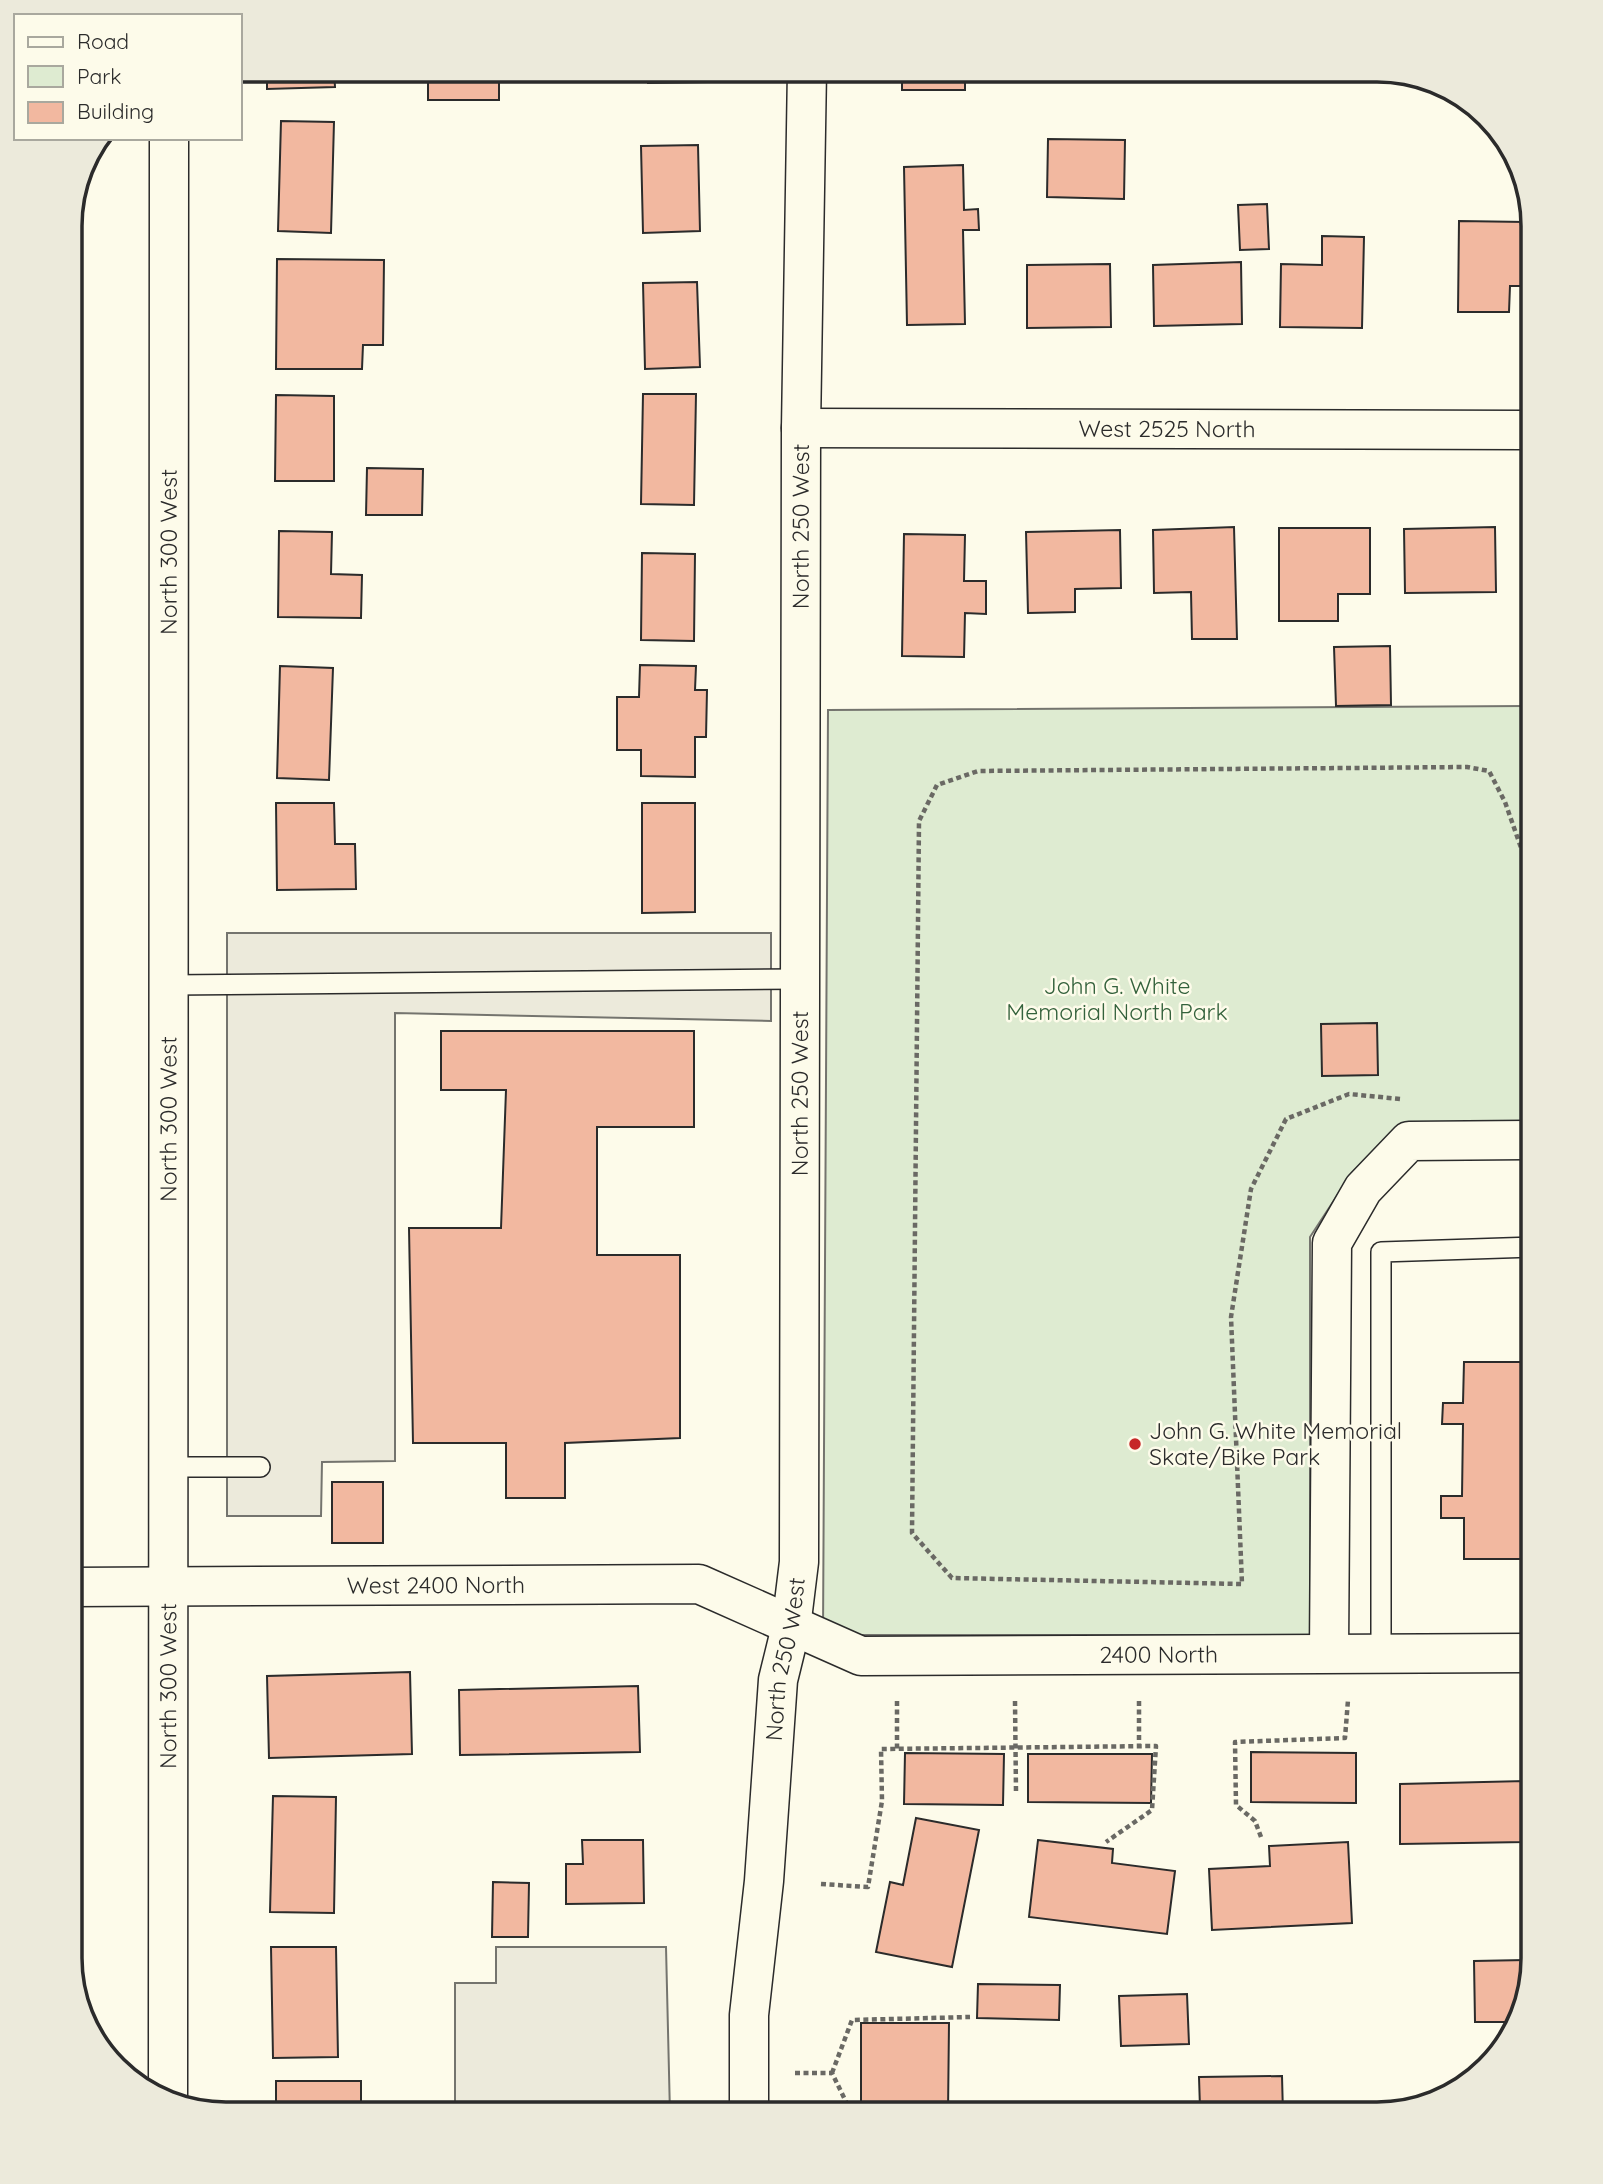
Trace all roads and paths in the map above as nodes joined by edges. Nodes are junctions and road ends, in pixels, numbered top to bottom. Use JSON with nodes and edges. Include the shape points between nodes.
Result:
{"nodes":[{"id":1,"x":807,"y":83,"type":"edge"},
{"id":2,"x":170,"y":140,"type":"edge"},
{"id":3,"x":801,"y":428,"type":"junction"},
{"id":4,"x":1521,"y":430,"type":"edge"},
{"id":5,"x":1521,"y":848,"type":"edge"},
{"id":6,"x":801,"y":979,"type":"junction"},
{"id":7,"x":171,"y":985,"type":"junction"},
{"id":8,"x":1402,"y":1100,"type":"dead end"},
{"id":9,"x":1521,"y":1140,"type":"edge"},
{"id":10,"x":1521,"y":1247,"type":"edge"},
{"id":11,"x":171,"y":1467,"type":"junction"},
{"id":12,"x":260,"y":1467,"type":"dead end"},
{"id":13,"x":82,"y":1587,"type":"edge"},
{"id":14,"x":171,"y":1587,"type":"junction"},
{"id":15,"x":791,"y":1627,"type":"junction"},
{"id":16,"x":1329,"y":1652,"type":"junction"},
{"id":17,"x":1381,"y":1652,"type":"junction"},
{"id":18,"x":1521,"y":1653,"type":"edge"},
{"id":19,"x":1348,"y":1700,"type":"dead end"},
{"id":20,"x":897,"y":1701,"type":"dead end"},
{"id":21,"x":1015,"y":1701,"type":"dead end"},
{"id":22,"x":1139,"y":1701,"type":"dead end"},
{"id":23,"x":1139,"y":1746,"type":"junction"},
{"id":24,"x":897,"y":1749,"type":"junction"},
{"id":25,"x":1015,"y":1749,"type":"junction"},
{"id":26,"x":1016,"y":1792,"type":"dead end"},
{"id":27,"x":1261,"y":1837,"type":"dead end"},
{"id":28,"x":1106,"y":1842,"type":"dead end"},
{"id":29,"x":821,"y":1884,"type":"dead end"},
{"id":30,"x":970,"y":2017,"type":"dead end"},
{"id":31,"x":795,"y":2073,"type":"dead end"},
{"id":32,"x":832,"y":2073,"type":"junction"},
{"id":33,"x":168,"y":2089,"type":"edge"},
{"id":34,"x":749,"y":2101,"type":"edge"},
{"id":35,"x":846,"y":2102,"type":"edge"}],
"edges":[{"from":1,"to":3,"type":"street","name":"North 250 West"},
{"from":2,"to":7,"type":"street","name":"North 300 West"},
{"from":3,"to":4,"type":"street","name":"West 2525 North"},
{"from":3,"to":6,"type":"street","name":"North 250 West"},
{"from":5,"to":8,"type":"path","via":[[1489,771],[1467,767],[978,771],[937,785],[919,821],[912,1533],[953,1578],[1242,1584],[1231,1317],[1251,1189],[1286,1119],[1349,1094]]},
{"from":6,"to":7,"type":"lane"},
{"from":6,"to":15,"type":"street","name":"North 250 West","via":[[800,1538]]},
{"from":7,"to":11,"type":"street","name":"North 300 West"},
{"from":9,"to":16,"type":"street","via":[[1409,1141],[1363,1189],[1332,1243]]},
{"from":10,"to":17,"type":"lane","via":[[1381,1252]]},
{"from":11,"to":12,"type":"lane"},
{"from":11,"to":14,"type":"street","name":"North 300 West"},
{"from":13,"to":14,"type":"street","name":"West 2400 North"},
{"from":14,"to":15,"type":"street","name":"West 2400 North","via":[[699,1584]]},
{"from":14,"to":33,"type":"street","name":"North 300 West"},
{"from":15,"to":16,"type":"street","name":"2400 North","via":[[861,1656]]},
{"from":15,"to":34,"type":"street","name":"North 250 West","via":[[778,1680],[749,2015]]},
{"from":16,"to":17,"type":"street","name":"2400 North"},
{"from":17,"to":18,"type":"street","name":"2400 North"},
{"from":19,"to":27,"type":"path","via":[[1345,1738],[1235,1742],[1236,1805],[1255,1821]]},
{"from":20,"to":24,"type":"path"},
{"from":21,"to":25,"type":"path"},
{"from":22,"to":23,"type":"path"},
{"from":23,"to":25,"type":"path"},
{"from":23,"to":28,"type":"path","via":[[1156,1746],[1152,1810]]},
{"from":24,"to":25,"type":"path"},
{"from":24,"to":29,"type":"path","via":[[881,1749],[882,1801],[868,1887]]},
{"from":25,"to":26,"type":"path"},
{"from":30,"to":32,"type":"path","via":[[852,2020]]},
{"from":31,"to":32,"type":"path"},
{"from":32,"to":35,"type":"path"}]}
